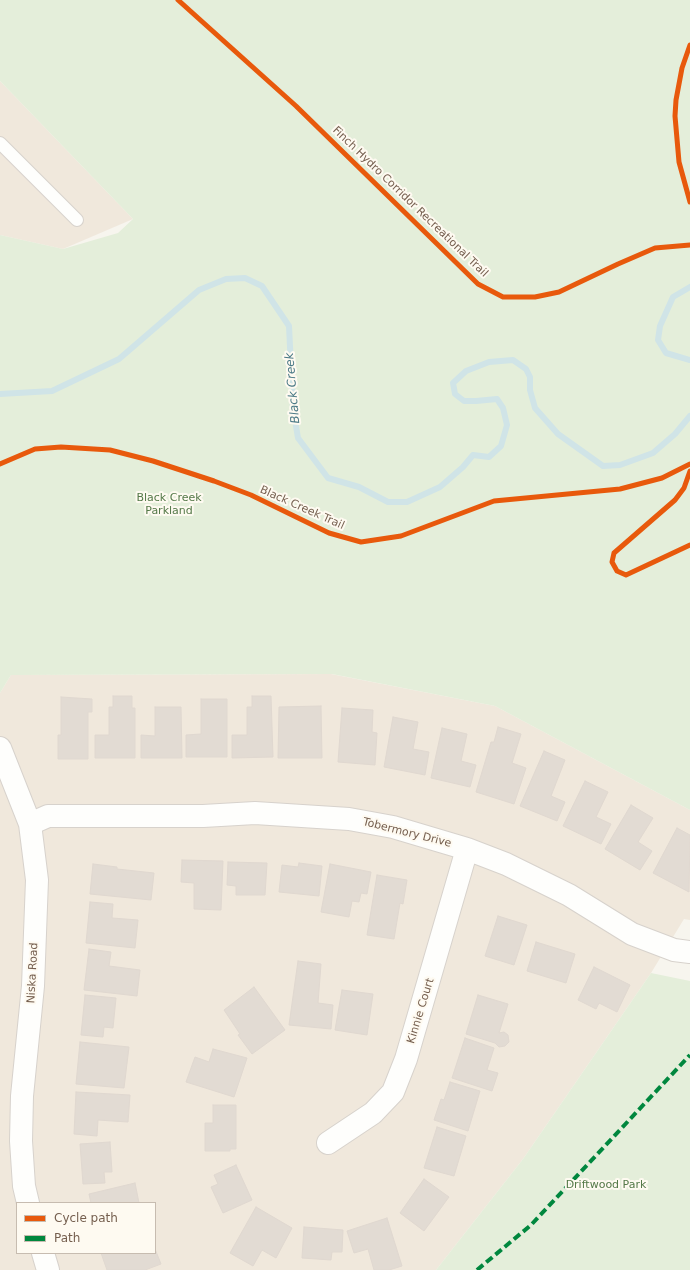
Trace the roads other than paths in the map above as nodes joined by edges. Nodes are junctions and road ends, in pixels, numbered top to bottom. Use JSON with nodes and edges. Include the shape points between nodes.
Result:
{"nodes":[{"id":1,"x":0,"y":143,"type":"edge"},
{"id":2,"x":77,"y":220,"type":"dead end"},
{"id":3,"x":0,"y":748,"type":"edge"},
{"id":4,"x":30,"y":824,"type":"junction"},
{"id":5,"x":468,"y":849,"type":"junction"},
{"id":6,"x":690,"y":952,"type":"edge"},
{"id":7,"x":328,"y":1142,"type":"dead end"},
{"id":8,"x":28,"y":1202,"type":"edge"},
{"id":9,"x":43,"y":1254,"type":"edge"},
{"id":10,"x":48,"y":1270,"type":"edge"}],
"edges":[{"from":1,"to":2,"type":"lane"},
{"from":3,"to":4,"type":"street","name":"Niska Road"},
{"from":4,"to":5,"type":"street","name":"Tobermory Drive","via":[[48,816],[202,816],[255,813],[348,819],[407,830]]},
{"from":4,"to":8,"type":"street","name":"Niska Road","via":[[36,888],[33,986],[22,1096],[21,1141]]},
{"from":5,"to":6,"type":"street","name":"Tobermory Drive","via":[[563,891],[632,934],[674,950]]},
{"from":5,"to":7,"type":"street","name":"Kinnie Court","via":[[416,1028],[394,1092],[373,1113]]},
{"from":9,"to":10,"type":"street"}]}
